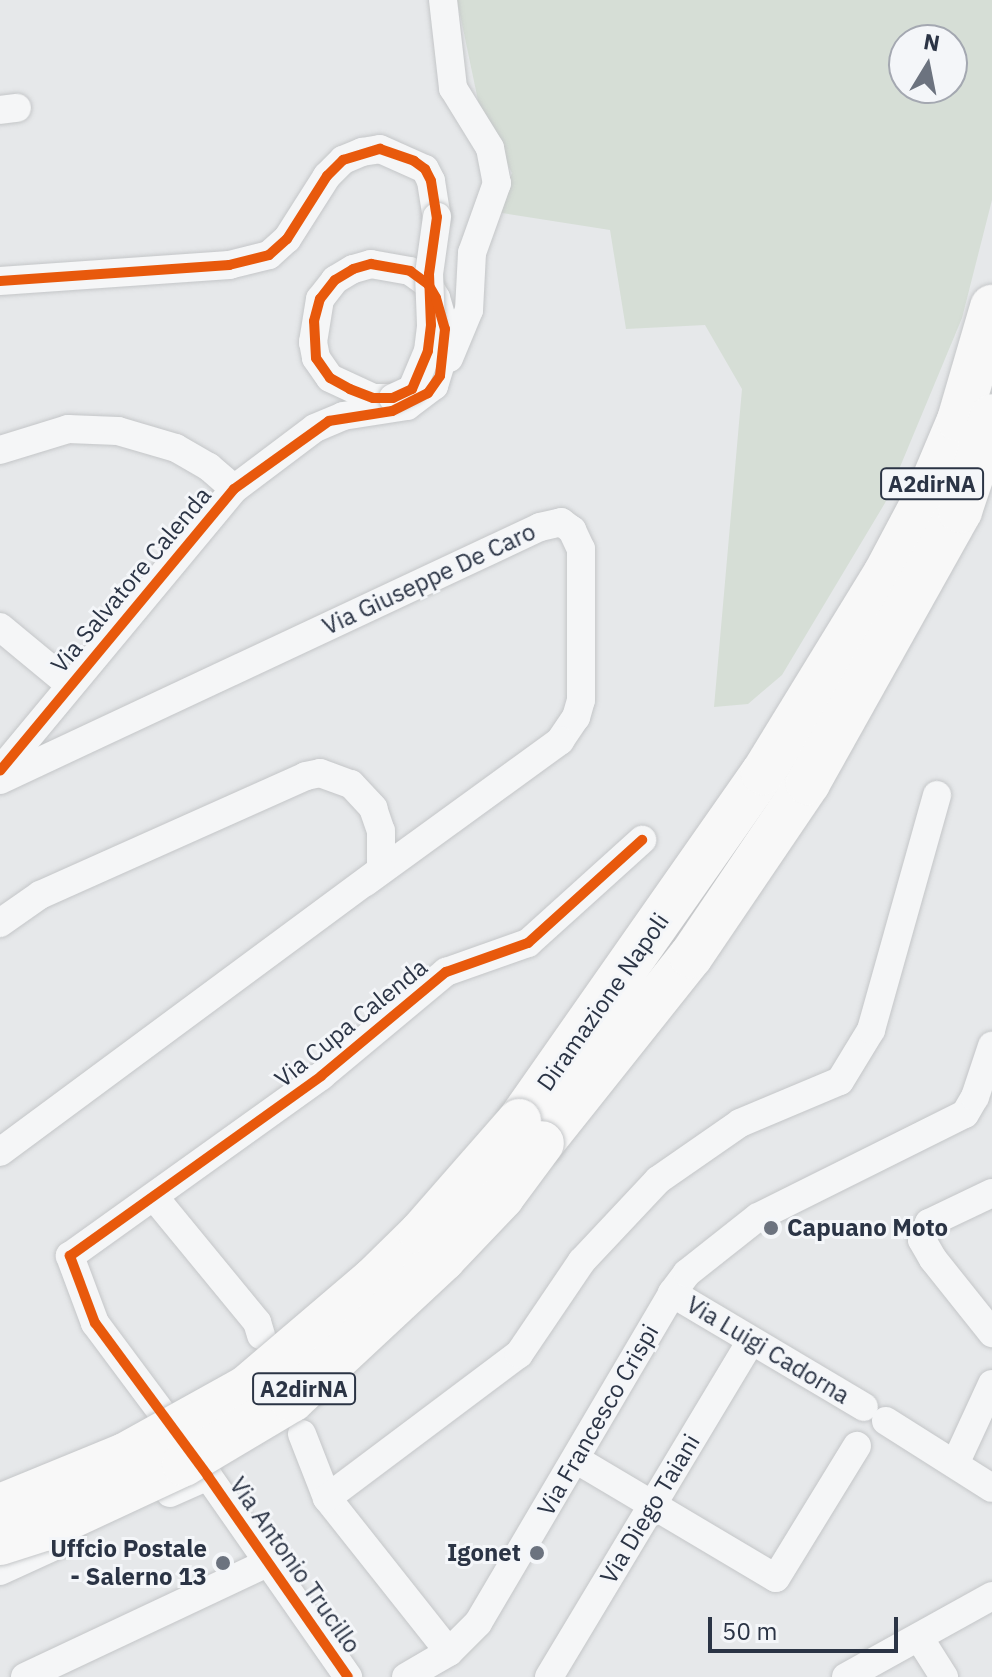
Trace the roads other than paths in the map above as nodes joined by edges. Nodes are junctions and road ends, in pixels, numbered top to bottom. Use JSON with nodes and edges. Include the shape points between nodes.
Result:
{"nodes":[{"id":1,"x":443,"y":0,"type":"edge"},
{"id":2,"x":0,"y":281,"type":"edge"},
{"id":3,"x":992,"y":307,"type":"edge"},
{"id":4,"x":440,"y":376,"type":"junction"},
{"id":5,"x":992,"y":416,"type":"edge"},
{"id":6,"x":0,"y":450,"type":"edge"},
{"id":7,"x":234,"y":489,"type":"junction"},
{"id":8,"x":0,"y":627,"type":"edge"},
{"id":9,"x":857,"y":656,"type":"junction"},
{"id":10,"x":69,"y":684,"type":"junction"},
{"id":11,"x":0,"y":771,"type":"edge"},
{"id":12,"x":0,"y":780,"type":"edge"},
{"id":13,"x":937,"y":795,"type":"dead end"},
{"id":14,"x":642,"y":840,"type":"dead end"},
{"id":15,"x":366,"y":882,"type":"junction"},
{"id":16,"x":0,"y":923,"type":"edge"},
{"id":17,"x":992,"y":1046,"type":"edge"},
{"id":18,"x":530,"y":1132,"type":"junction"},
{"id":19,"x":0,"y":1152,"type":"edge"},
{"id":20,"x":992,"y":1193,"type":"edge"},
{"id":21,"x":155,"y":1198,"type":"junction"},
{"id":22,"x":672,"y":1293,"type":"junction"},
{"id":23,"x":992,"y":1333,"type":"edge"},
{"id":24,"x":261,"y":1335,"type":"dead end"},
{"id":25,"x":750,"y":1342,"type":"junction"},
{"id":26,"x":992,"y":1384,"type":"edge"},
{"id":27,"x":162,"y":1413,"type":"dead end"},
{"id":28,"x":302,"y":1434,"type":"dead end"},
{"id":29,"x":857,"y":1446,"type":"dead end"},
{"id":30,"x":577,"y":1460,"type":"junction"},
{"id":31,"x":956,"y":1462,"type":"junction"},
{"id":32,"x":992,"y":1488,"type":"edge"},
{"id":33,"x":327,"y":1498,"type":"junction"},
{"id":34,"x":652,"y":1505,"type":"junction"},
{"id":35,"x":0,"y":1506,"type":"edge"},
{"id":36,"x":0,"y":1543,"type":"edge"},
{"id":37,"x":267,"y":1563,"type":"junction"},
{"id":38,"x":0,"y":1571,"type":"edge"},
{"id":39,"x":992,"y":1596,"type":"edge"},
{"id":40,"x":920,"y":1639,"type":"junction"},
{"id":41,"x":449,"y":1652,"type":"junction"},
{"id":42,"x":25,"y":1677,"type":"edge"},
{"id":43,"x":348,"y":1677,"type":"edge"},
{"id":44,"x":406,"y":1677,"type":"edge"},
{"id":45,"x":549,"y":1677,"type":"edge"},
{"id":46,"x":846,"y":1677,"type":"edge"},
{"id":47,"x":944,"y":1677,"type":"edge"}],
"edges":[{"from":1,"to":4,"type":"street","name":"Via Salvatore Calenda","via":[[453,88],[490,148],[497,183],[472,253],[469,310]]},
{"from":2,"to":4,"type":"street","bridge":true,"via":[[229,265],[269,255],[287,239],[343,160],[380,149],[414,161],[431,181],[437,217],[429,274],[431,325],[428,351],[412,389],[393,398],[373,398],[330,378],[316,358],[313,342],[320,299],[335,280],[371,264],[410,271],[428,284],[442,314],[445,350]]},
{"from":3,"to":9,"type":"highway","name":"Diramazione Napoli","number":"A2dirNA","via":[[959,420],[885,574]]},
{"from":4,"to":7,"type":"street","name":"Via Salvatore Calenda","via":[[428,393],[407,406],[343,416],[315,428]]},
{"from":5,"to":9,"type":"highway","name":"Diramazione Napoli","number":"A2dirNA","via":[[960,511]]},
{"from":6,"to":7,"type":"street","via":[[68,429],[118,431],[176,448]]},
{"from":7,"to":10,"type":"street","name":"Via Salvatore Calenda"},
{"from":8,"to":10,"type":"street"},
{"from":9,"to":18,"type":"highway","name":"Diramazione Napoli","number":"A2dirNA","via":[[808,783],[691,956]]},
{"from":10,"to":11,"type":"street","name":"Via Salvatore Calenda"},
{"from":12,"to":15,"type":"street","name":"Via Giuseppe De Caro","via":[[540,527],[561,522],[572,530],[581,549],[581,700],[576,717],[560,741]]},
{"from":13,"to":33,"type":"street","via":[[871,1030],[840,1081],[740,1123],[658,1180],[582,1261],[519,1354]]},
{"from":14,"to":21,"type":"street","name":"Via Cupa Calenda","via":[[528,943],[446,972],[321,1076]]},
{"from":15,"to":16,"type":"street","via":[[381,870],[383,856],[373,808],[351,784],[320,773],[40,895]]},
{"from":15,"to":19,"type":"street"},
{"from":17,"to":22,"type":"street","name":"Via Francesco Crispi","via":[[965,1114],[758,1217],[687,1273]]},
{"from":18,"to":35,"type":"highway","name":"Diramazione Napoli","number":"A2dirNA","bridge":true,"via":[[464,1187],[393,1261],[246,1388],[125,1455]]},
{"from":18,"to":36,"type":"highway","name":"Diramazione Napoli","number":"A2dirNA","bridge":true,"via":[[502,1197],[292,1400],[184,1464],[44,1529]]},
{"from":20,"to":23,"type":"street","via":[[929,1223],[922,1240]]},
{"from":21,"to":24,"type":"street","via":[[257,1322]]},
{"from":21,"to":27,"type":"street","name":"Via Cupa Calenda","via":[[70,1256],[95,1323]]},
{"from":22,"to":25,"type":"street","name":"Via Luigi Cadorna"},
{"from":22,"to":30,"type":"street","name":"Via Francesco Crispi"},
{"from":25,"to":31,"type":"street","name":"Via Luigi Cadorna"},
{"from":25,"to":34,"type":"street","name":"Via Diego Taiani"},
{"from":26,"to":31,"type":"street"},
{"from":28,"to":33,"type":"street"},
{"from":29,"to":34,"type":"street","via":[[776,1578]]},
{"from":30,"to":34,"type":"street"},
{"from":30,"to":41,"type":"street","name":"Via Francesco Crispi","via":[[478,1623]]},
{"from":31,"to":32,"type":"street","name":"Via Luigi Cadorna"},
{"from":33,"to":41,"type":"street"},
{"from":34,"to":45,"type":"street","name":"Via Diego Taiani"},
{"from":37,"to":38,"type":"street","name":"Via Antonio Trucillo","via":[[208,1476]]},
{"from":37,"to":42,"type":"street"},
{"from":37,"to":43,"type":"street","name":"Via Antonio Trucillo"},
{"from":39,"to":40,"type":"street"},
{"from":40,"to":46,"type":"street"},
{"from":40,"to":47,"type":"street"},
{"from":41,"to":44,"type":"street","name":"Via Francesco Crispi"}]}
